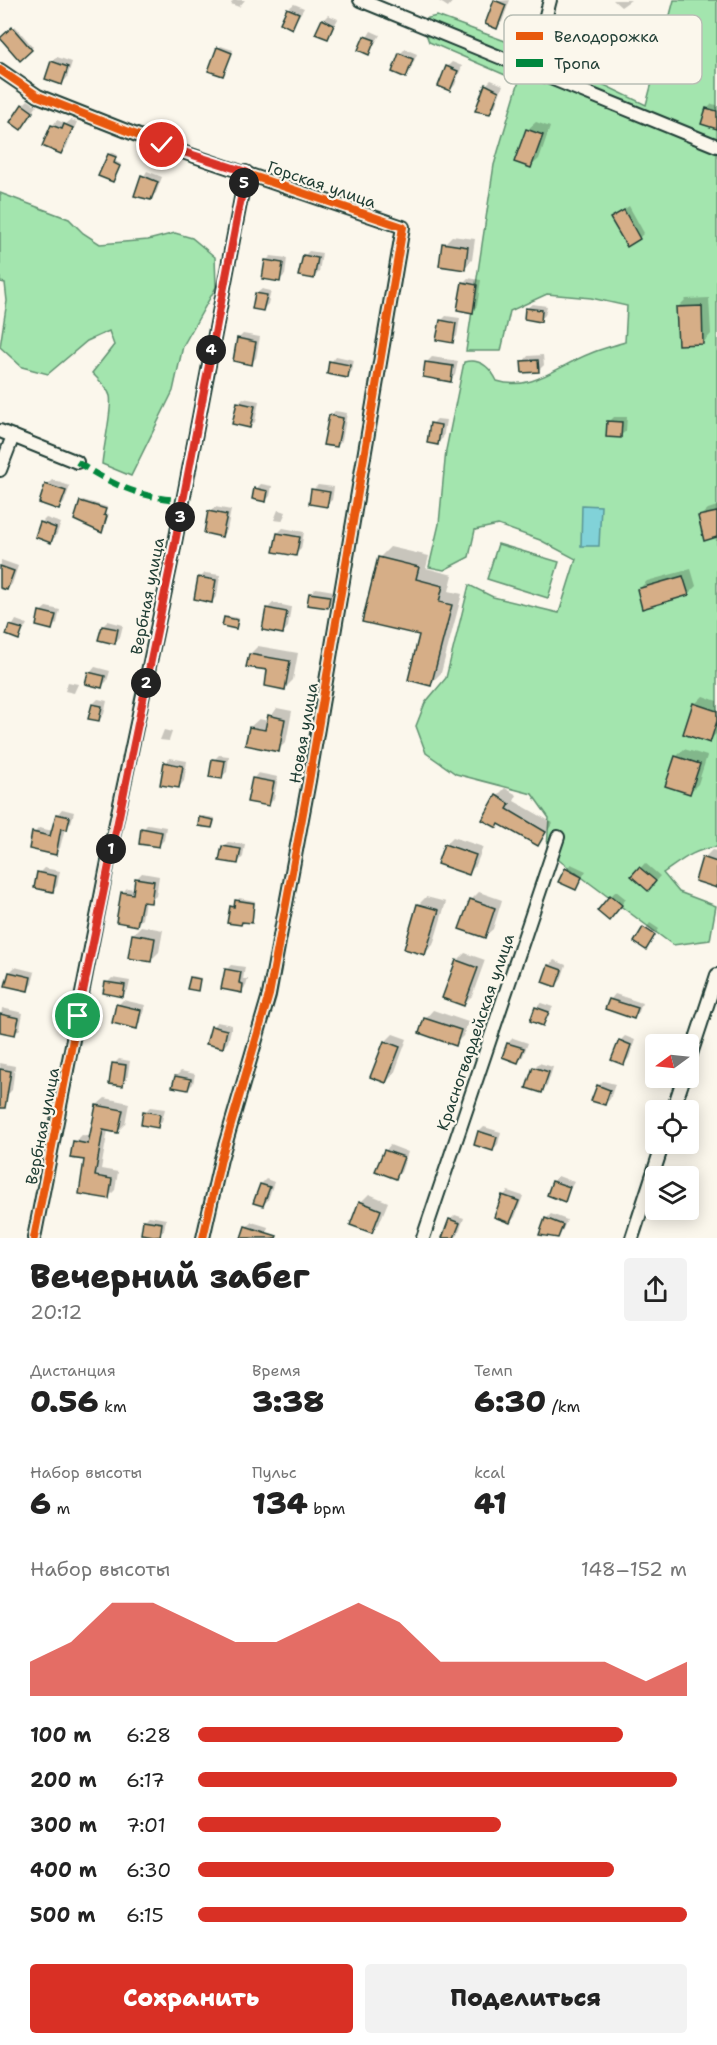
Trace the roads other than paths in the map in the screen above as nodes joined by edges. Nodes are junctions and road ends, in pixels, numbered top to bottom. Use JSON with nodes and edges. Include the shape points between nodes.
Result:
{"nodes":[{"id":1,"x":360,"y":0,"type":"edge"},
{"id":2,"x":550,"y":0,"type":"edge"},
{"id":3,"x":546,"y":15,"type":"edge"},
{"id":4,"x":504,"y":58,"type":"edge"},
{"id":5,"x":0,"y":70,"type":"edge"},
{"id":6,"x":568,"y":84,"type":"edge"},
{"id":7,"x":717,"y":146,"type":"edge"},
{"id":8,"x":246,"y":172,"type":"junction"},
{"id":9,"x":403,"y":227,"type":"joint"},
{"id":10,"x":0,"y":431,"type":"edge"},
{"id":11,"x":13,"y":436,"type":"junction"},
{"id":12,"x":77,"y":462,"type":"dead end"},
{"id":13,"x":0,"y":470,"type":"edge"},
{"id":14,"x":558,"y":837,"type":"dead end"},
{"id":15,"x":717,"y":975,"type":"edge"},
{"id":16,"x":698,"y":1034,"type":"edge"},
{"id":17,"x":659,"y":1154,"type":"edge"},
{"id":18,"x":34,"y":1238,"type":"edge"},
{"id":19,"x":203,"y":1238,"type":"edge"},
{"id":20,"x":423,"y":1238,"type":"edge"},
{"id":21,"x":632,"y":1238,"type":"edge"}],
"edges":[{"from":1,"to":4,"type":"street"},
{"from":2,"to":3,"type":"street"},
{"from":5,"to":8,"type":"street","name":"Горская улица","via":[[38,96],[162,145]]},
{"from":6,"to":7,"type":"street"},
{"from":8,"to":9,"type":"street","name":"Горская улица"},
{"from":8,"to":18,"type":"street","name":"Вербная улица"},
{"from":9,"to":19,"type":"street","name":"Новая улица","via":[[269,995],[221,1159]]},
{"from":10,"to":11,"type":"street"},
{"from":11,"to":12,"type":"street"},
{"from":11,"to":13,"type":"street"},
{"from":14,"to":20,"type":"street","name":"Красногвардейская улица"},
{"from":15,"to":16,"type":"street"},
{"from":17,"to":21,"type":"street"}]}
